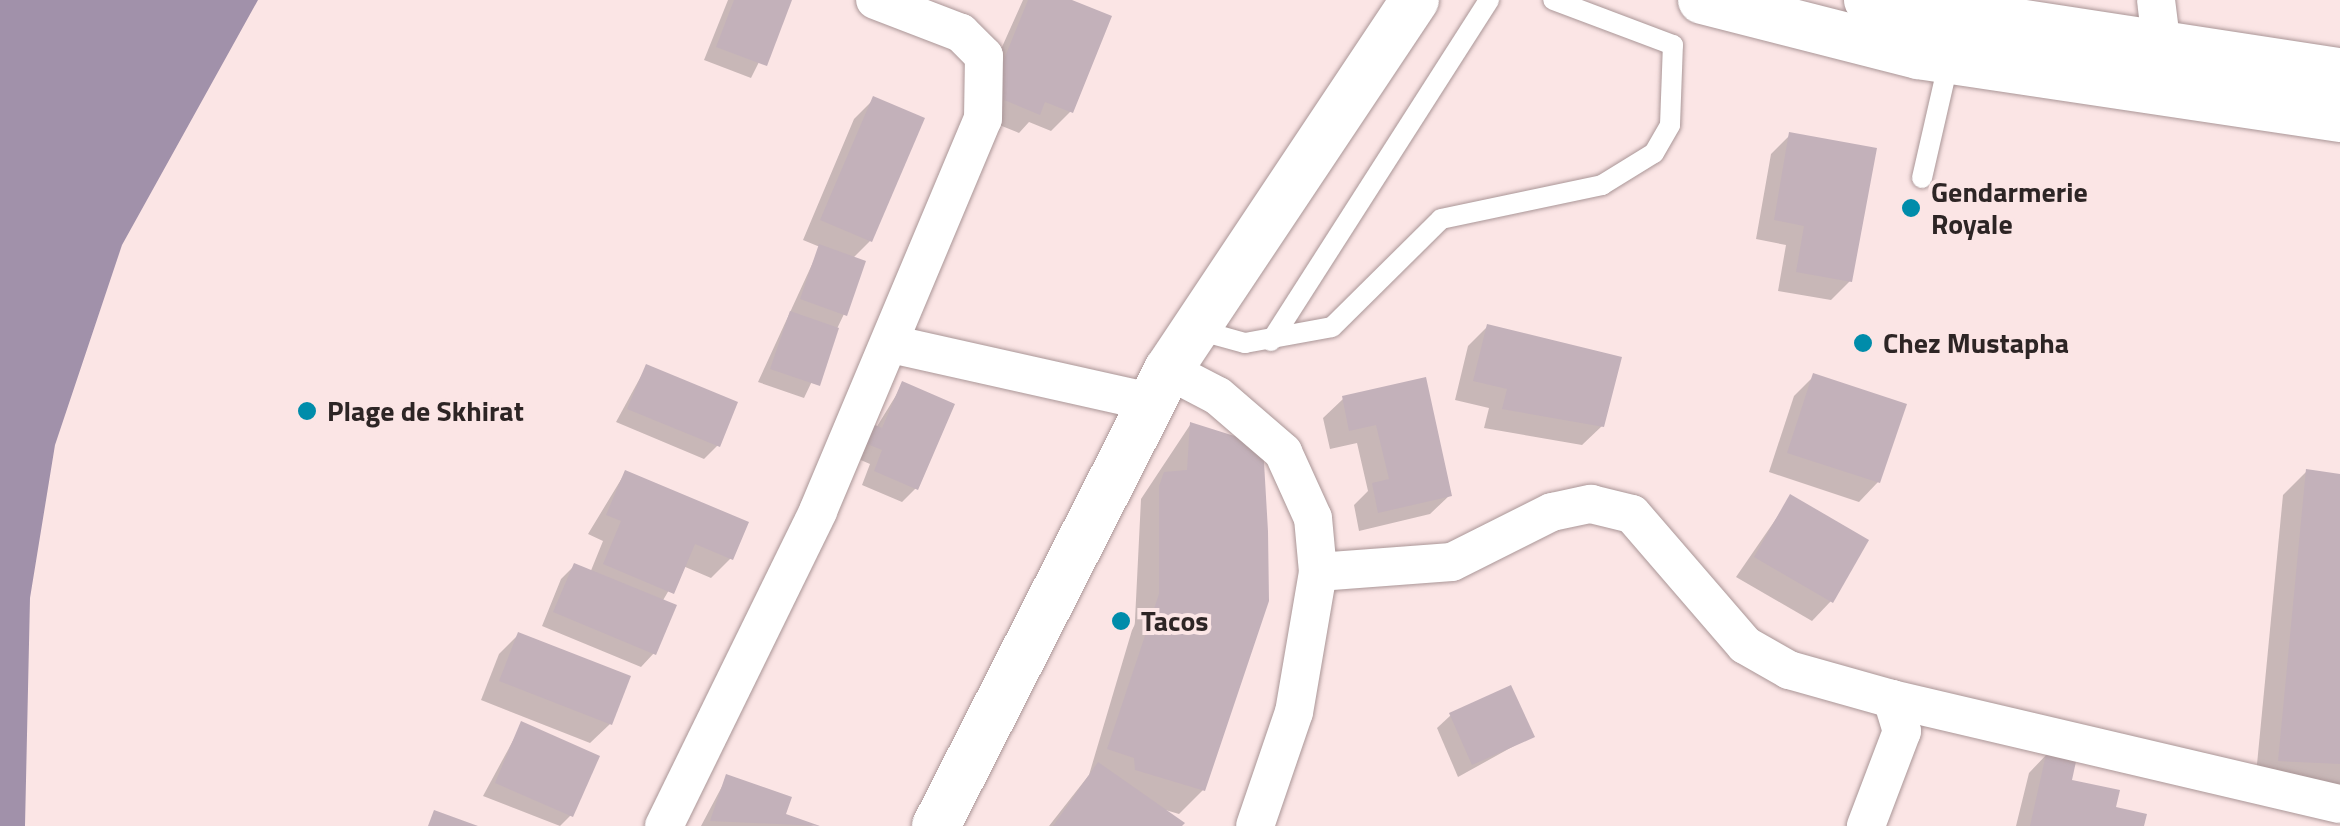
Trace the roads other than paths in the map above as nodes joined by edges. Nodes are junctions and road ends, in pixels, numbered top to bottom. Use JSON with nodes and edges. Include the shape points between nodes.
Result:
{"nodes":[{"id":1,"x":875,"y":0,"type":"edge"},
{"id":2,"x":1415,"y":0,"type":"edge"},
{"id":3,"x":1489,"y":0,"type":"edge"},
{"id":4,"x":1553,"y":0,"type":"edge"},
{"id":5,"x":1702,"y":0,"type":"edge"},
{"id":6,"x":1868,"y":0,"type":"edge"},
{"id":7,"x":2156,"y":0,"type":"edge"},
{"id":8,"x":1592,"y":7,"type":"edge"},
{"id":9,"x":1930,"y":31,"type":"edge"},
{"id":10,"x":2165,"y":72,"type":"junction"},
{"id":11,"x":2340,"y":72,"type":"edge"},
{"id":12,"x":2340,"y":118,"type":"edge"},
{"id":13,"x":1922,"y":178,"type":"dead end"},
{"id":14,"x":1198,"y":330,"type":"junction"},
{"id":15,"x":1271,"y":341,"type":"junction"},
{"id":16,"x":890,"y":344,"type":"junction"},
{"id":17,"x":1160,"y":386,"type":"junction"},
{"id":18,"x":1318,"y":572,"type":"junction"},
{"id":19,"x":1892,"y":699,"type":"junction"},
{"id":20,"x":2340,"y":804,"type":"edge"},
{"id":21,"x":664,"y":826,"type":"edge"},
{"id":22,"x":936,"y":826,"type":"edge"},
{"id":23,"x":1255,"y":826,"type":"edge"},
{"id":24,"x":1866,"y":826,"type":"edge"}],
"edges":[{"from":1,"to":16,"type":"street","via":[[960,33],[984,56],[988,90],[972,152]]},
{"from":2,"to":14,"type":"street"},
{"from":3,"to":15,"type":"lane"},
{"from":4,"to":8,"type":"lane"},
{"from":5,"to":9,"type":"street"},
{"from":6,"to":9,"type":"street"},
{"from":7,"to":10,"type":"street"},
{"from":8,"to":15,"type":"lane","via":[[1674,45],[1670,124],[1654,154],[1602,185],[1441,219],[1332,327]]},
{"from":9,"to":10,"type":"street"},
{"from":9,"to":13,"type":"lane"},
{"from":10,"to":11,"type":"street"},
{"from":10,"to":12,"type":"street"},
{"from":14,"to":15,"type":"lane"},
{"from":14,"to":17,"type":"street"},
{"from":16,"to":17,"type":"street"},
{"from":16,"to":21,"type":"street"},
{"from":17,"to":18,"type":"street","via":[[1218,396],[1282,452],[1313,518]]},
{"from":17,"to":22,"type":"street"},
{"from":18,"to":19,"type":"street","via":[[1452,562],[1552,512],[1591,504],[1632,514],[1745,645],[1790,670]]},
{"from":18,"to":23,"type":"street","via":[[1294,712]]},
{"from":19,"to":20,"type":"street"},
{"from":19,"to":24,"type":"street","via":[[1902,732]]}]}
